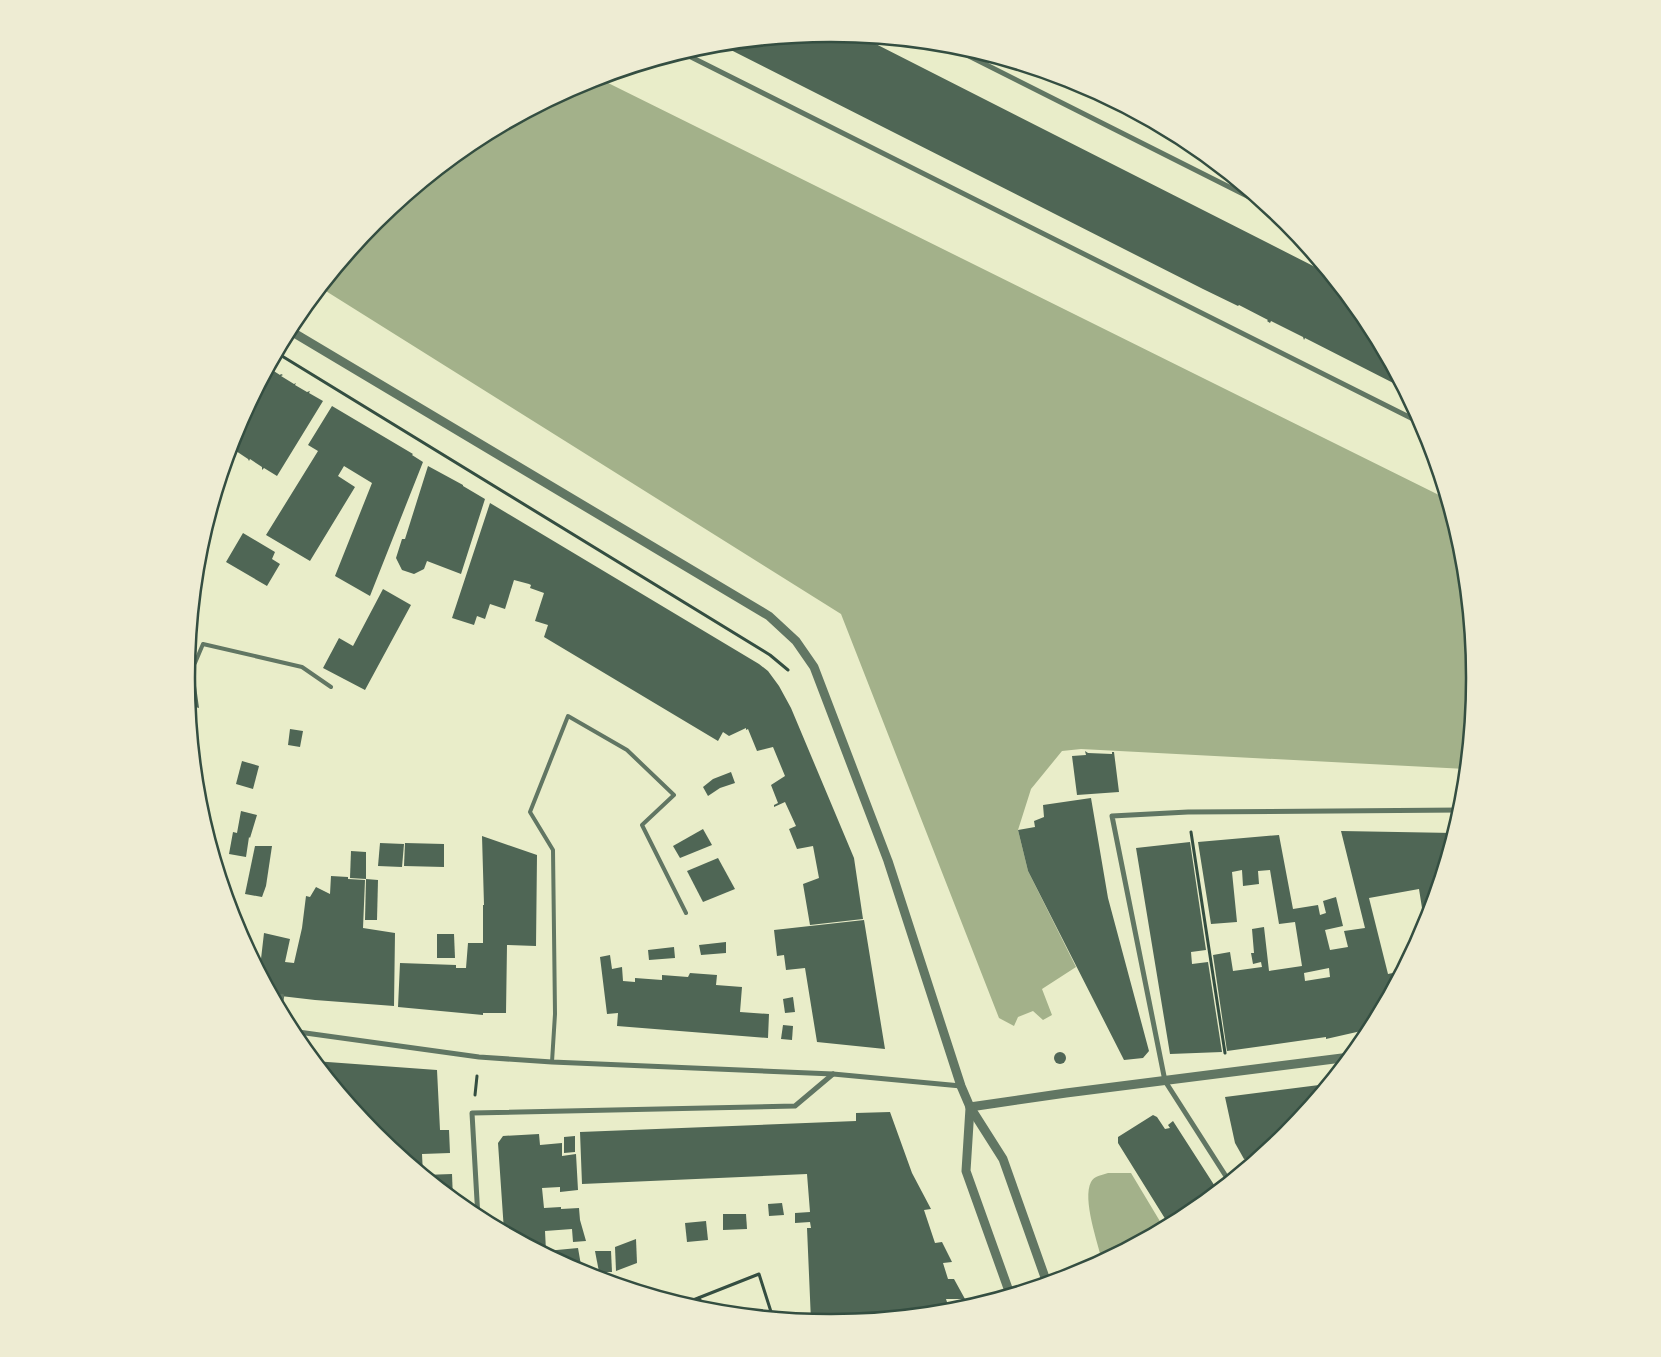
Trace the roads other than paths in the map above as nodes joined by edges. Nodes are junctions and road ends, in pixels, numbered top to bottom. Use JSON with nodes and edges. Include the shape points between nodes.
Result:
{"nodes":[{"id":1,"x":693,"y":58,"type":"edge"},
{"id":2,"x":976,"y":60,"type":"edge"},
{"id":3,"x":1242,"y":193,"type":"edge"},
{"id":4,"x":296,"y":334,"type":"edge"},
{"id":5,"x":1410,"y":417,"type":"edge"},
{"id":6,"x":195,"y":663,"type":"edge"},
{"id":7,"x":331,"y":687,"type":"dead end"},
{"id":8,"x":1452,"y":810,"type":"edge"},
{"id":9,"x":686,"y":913,"type":"dead end"},
{"id":10,"x":302,"y":1033,"type":"edge"},
{"id":11,"x":1340,"y":1058,"type":"edge"},
{"id":12,"x":552,"y":1062,"type":"junction"},
{"id":13,"x":833,"y":1074,"type":"junction"},
{"id":14,"x":1165,"y":1081,"type":"junction"},
{"id":15,"x":961,"y":1086,"type":"junction"},
{"id":16,"x":970,"y":1108,"type":"junction"},
{"id":17,"x":1226,"y":1176,"type":"edge"},
{"id":18,"x":477,"y":1207,"type":"edge"},
{"id":19,"x":1045,"y":1277,"type":"edge"},
{"id":20,"x":1008,"y":1289,"type":"edge"}],
"edges":[{"from":1,"to":5,"type":"street"},
{"from":2,"to":3,"type":"street"},
{"from":4,"to":15,"type":"street","via":[[769,616],[796,641],[814,667],[888,861]]},
{"from":6,"to":7,"type":"lane","via":[[203,644],[302,666]]},
{"from":8,"to":14,"type":"street","via":[[1188,812],[1112,816]]},
{"from":9,"to":12,"type":"lane","via":[[642,825],[674,795],[627,750],[568,716],[530,812],[553,850],[555,1014]]},
{"from":10,"to":12,"type":"street","via":[[480,1057]]},
{"from":11,"to":14,"type":"street"},
{"from":12,"to":13,"type":"street"},
{"from":13,"to":15,"type":"street"},
{"from":13,"to":18,"type":"street","via":[[795,1106],[472,1113]]},
{"from":14,"to":16,"type":"street"},
{"from":14,"to":17,"type":"street"},
{"from":15,"to":16,"type":"street"},
{"from":16,"to":19,"type":"street","via":[[1004,1159]]},
{"from":16,"to":20,"type":"street","via":[[966,1171]]}]}
